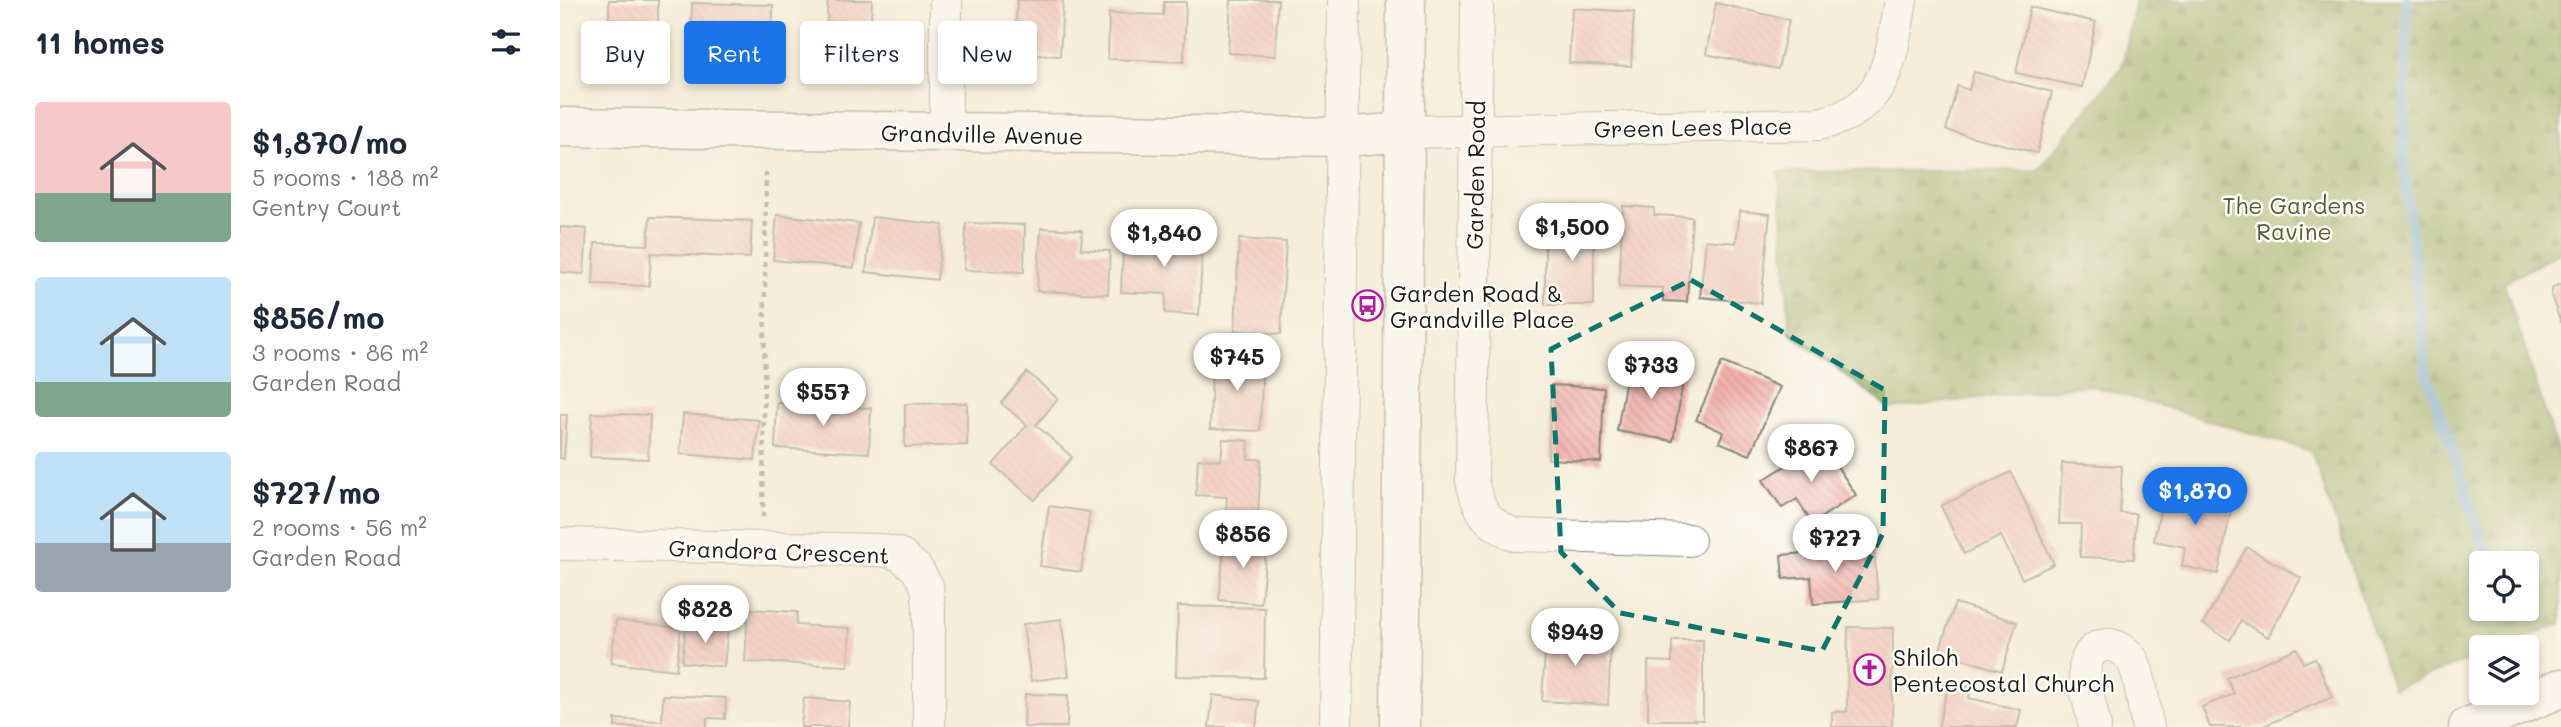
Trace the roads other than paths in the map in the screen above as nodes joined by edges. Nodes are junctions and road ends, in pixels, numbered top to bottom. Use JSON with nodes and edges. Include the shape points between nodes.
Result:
{"nodes":[{"id":1,"x":946,"y":0,"type":"edge"},
{"id":2,"x":1344,"y":0,"type":"edge"},
{"id":3,"x":1406,"y":0,"type":"edge"},
{"id":4,"x":1477,"y":0,"type":"edge"},
{"id":5,"x":1901,"y":0,"type":"edge"},
{"id":6,"x":560,"y":127,"type":"edge"},
{"id":7,"x":1405,"y":132,"type":"junction"},
{"id":8,"x":1475,"y":132,"type":"junction"},
{"id":9,"x":946,"y":134,"type":"junction"},
{"id":10,"x":1342,"y":137,"type":"junction"},
{"id":11,"x":1689,"y":540,"type":"dead end"},
{"id":12,"x":560,"y":544,"type":"edge"},
{"id":13,"x":2561,"y":688,"type":"edge"},
{"id":14,"x":929,"y":727,"type":"edge"},
{"id":15,"x":1336,"y":727,"type":"edge"},
{"id":16,"x":1400,"y":727,"type":"edge"},
{"id":17,"x":2095,"y":727,"type":"edge"},
{"id":18,"x":2148,"y":727,"type":"edge"},
{"id":19,"x":2468,"y":727,"type":"edge"}],
"edges":[{"from":1,"to":9,"type":"street"},
{"from":2,"to":10,"type":"street"},
{"from":3,"to":7,"type":"street"},
{"from":4,"to":8,"type":"street","name":"Garden Road"},
{"from":5,"to":8,"type":"street","name":"Green Lees Place","via":[[1885,74],[1865,103],[1838,120]]},
{"from":6,"to":9,"type":"street","name":"Grandville Avenue"},
{"from":7,"to":8,"type":"street","name":"Green Lees Place"},
{"from":7,"to":10,"type":"street","name":"Grandville Avenue"},
{"from":7,"to":16,"type":"street"},
{"from":8,"to":11,"type":"street","name":"Garden Road","via":[[1472,481],[1483,514],[1496,527],[1515,535]]},
{"from":9,"to":10,"type":"street","name":"Grandville Avenue"},
{"from":10,"to":15,"type":"street"},
{"from":12,"to":14,"type":"street","name":"Grandora Crescent","via":[[900,554],[927,586]]},
{"from":13,"to":19,"type":"street"},
{"from":17,"to":18,"type":"street","via":[[2085,663],[2091,652],[2104,644],[2126,652],[2134,664]]}]}
